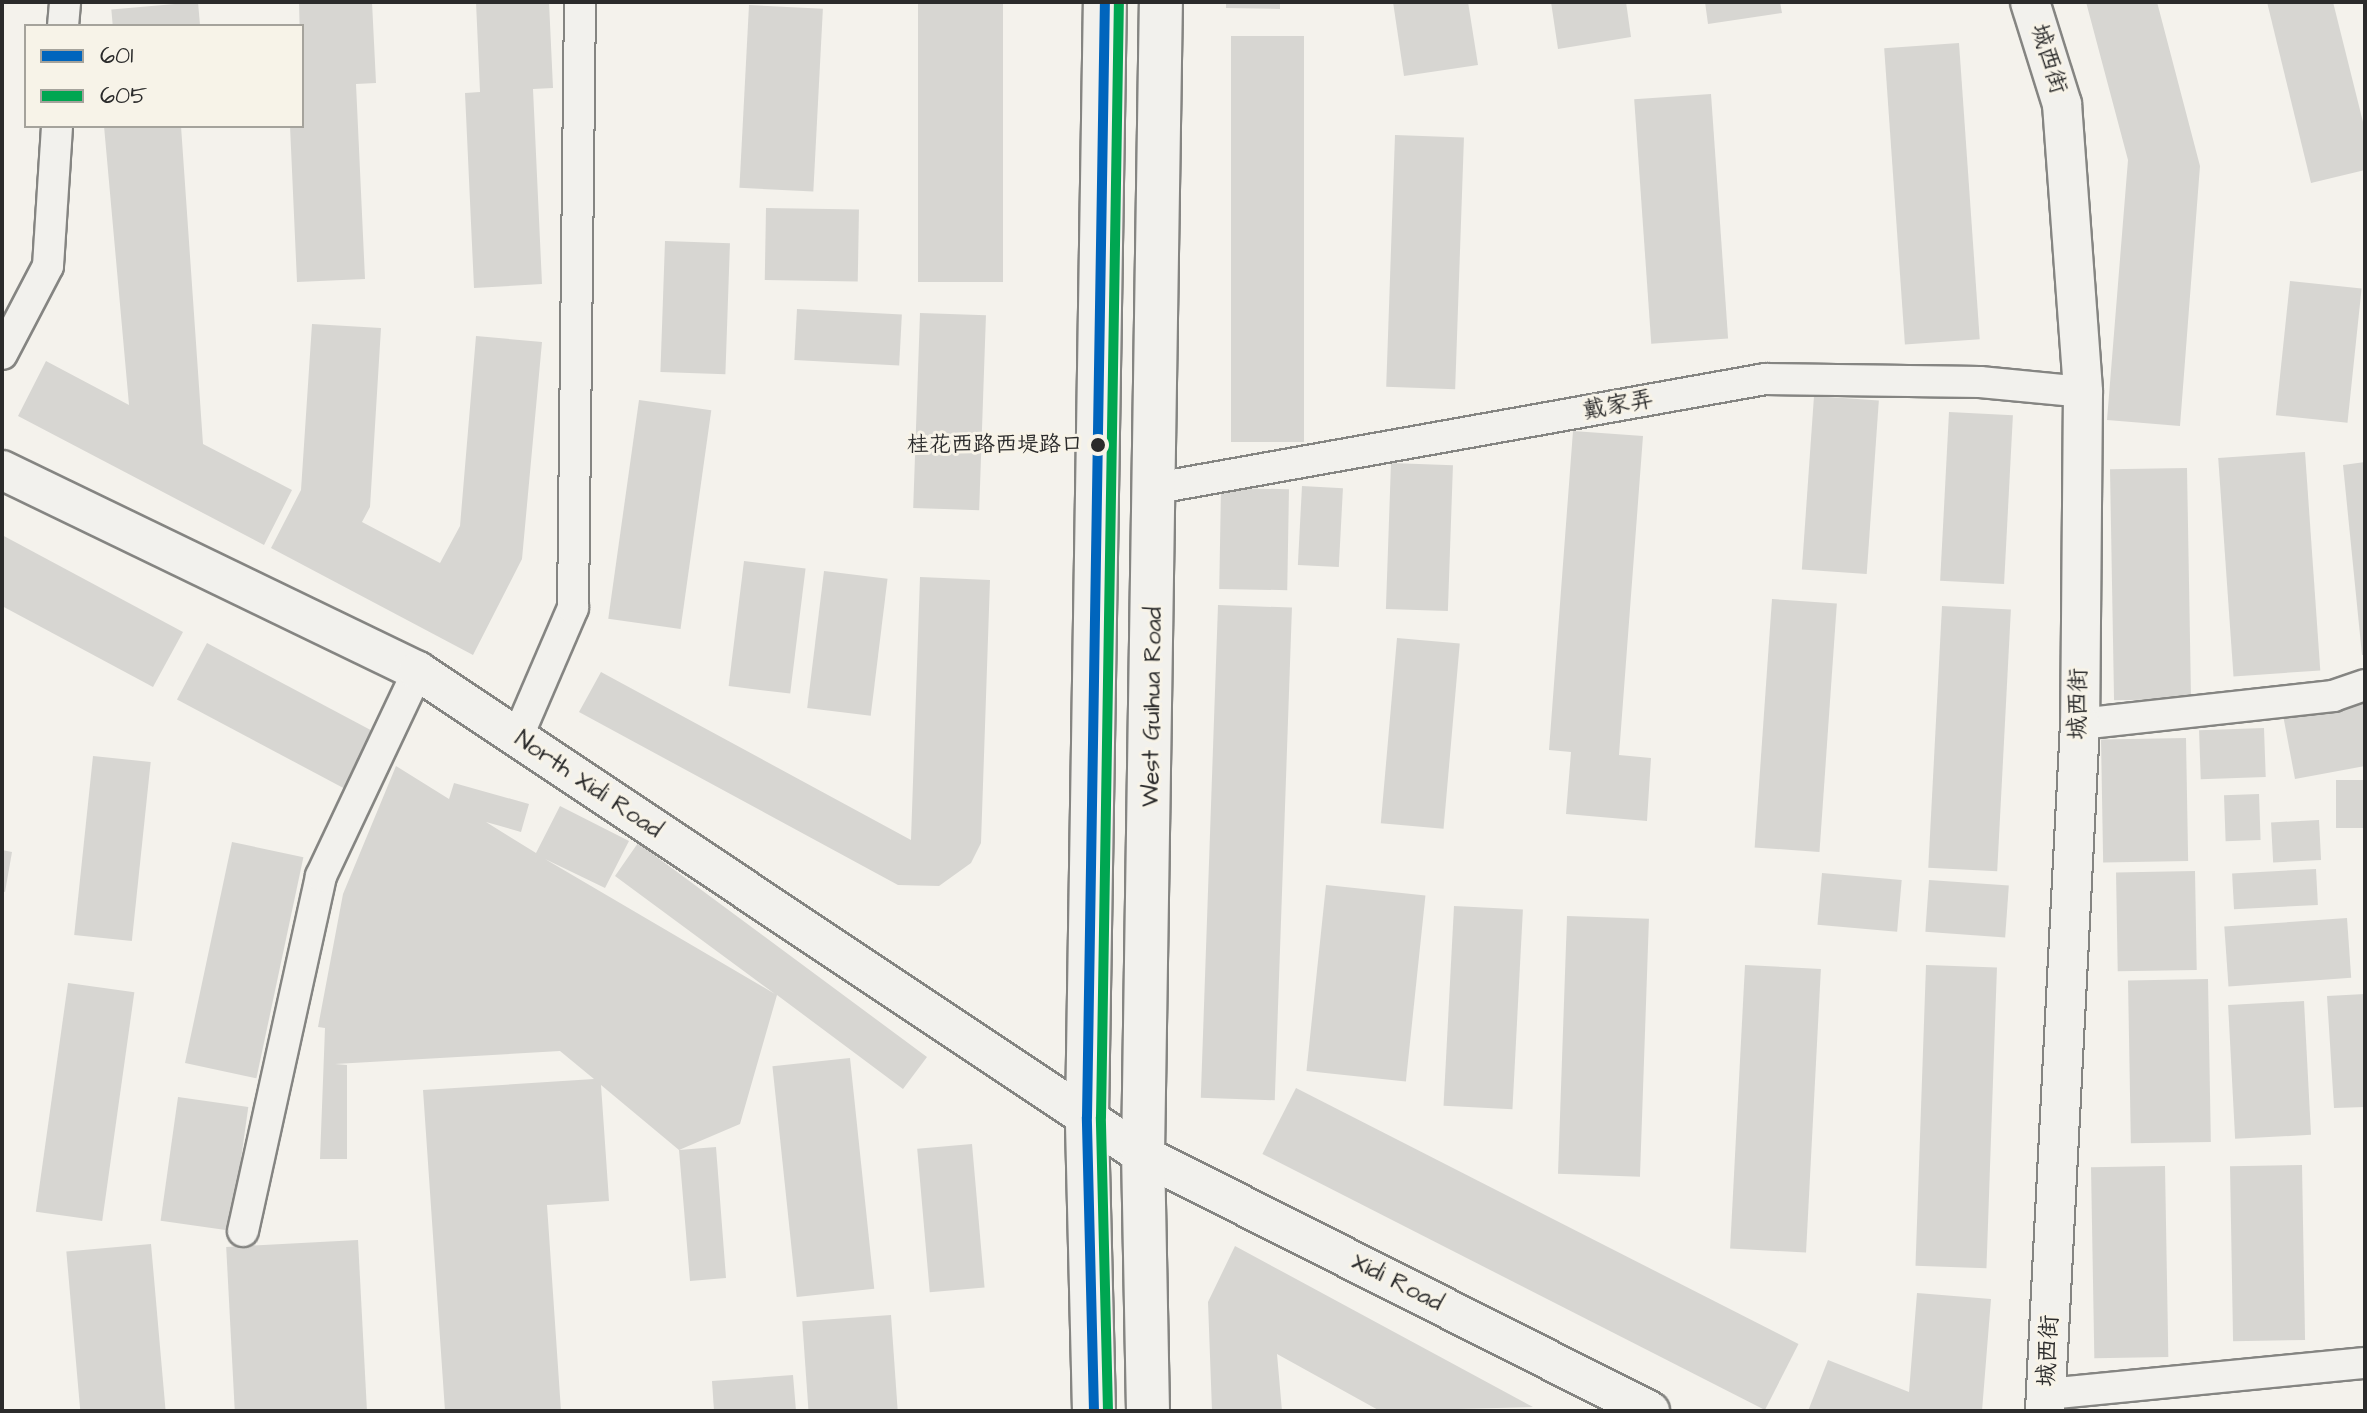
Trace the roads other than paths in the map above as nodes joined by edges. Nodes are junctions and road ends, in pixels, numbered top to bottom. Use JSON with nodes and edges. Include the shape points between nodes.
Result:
{"nodes":[{"id":1,"x":65,"y":2,"type":"edge"},
{"id":2,"x":580,"y":2,"type":"edge"},
{"id":3,"x":1105,"y":2,"type":"edge"},
{"id":4,"x":1161,"y":2,"type":"edge"},
{"id":5,"x":2030,"y":2,"type":"edge"},
{"id":6,"x":63,"y":24,"type":"edge"},
{"id":7,"x":57,"y":128,"type":"edge"},
{"id":8,"x":2,"y":354,"type":"edge"},
{"id":9,"x":2083,"y":392,"type":"junction"},
{"id":10,"x":2,"y":470,"type":"edge"},
{"id":11,"x":1157,"y":488,"type":"junction"},
{"id":12,"x":418,"y":671,"type":"junction"},
{"id":13,"x":2365,"y":685,"type":"edge"},
{"id":14,"x":2080,"y":724,"type":"junction"},
{"id":15,"x":517,"y":738,"type":"junction"},
{"id":16,"x":1087,"y":1117,"type":"junction"},
{"id":17,"x":1143,"y":1155,"type":"junction"},
{"id":18,"x":243,"y":1231,"type":"dead end"},
{"id":19,"x":2365,"y":1363,"type":"edge"},
{"id":20,"x":2046,"y":1402,"type":"edge"},
{"id":21,"x":1094,"y":1411,"type":"edge"},
{"id":22,"x":1148,"y":1411,"type":"edge"},
{"id":23,"x":1650,"y":1411,"type":"edge"}],
"edges":[{"from":1,"to":6,"type":"street"},
{"from":2,"to":15,"type":"street","via":[[573,608]]},
{"from":3,"to":16,"type":"main road"},
{"from":4,"to":11,"type":"main road","name":"West Guihua Road"},
{"from":5,"to":9,"type":"street","name":"城西街","via":[[2062,104]]},
{"from":7,"to":8,"type":"street","via":[[48,266]]},
{"from":9,"to":11,"type":"street","name":"戴家弄","via":[[1980,382],[1765,379]]},
{"from":9,"to":14,"type":"street","name":"城西街"},
{"from":10,"to":12,"type":"street","name":"North Xidi Road"},
{"from":11,"to":17,"type":"main road","name":"West Guihua Road"},
{"from":12,"to":15,"type":"street","name":"North Xidi Road"},
{"from":12,"to":18,"type":"street","via":[[321,876]]},
{"from":13,"to":14,"type":"street","via":[[2333,696]]},
{"from":14,"to":20,"type":"street","name":"城西街"},
{"from":15,"to":16,"type":"street","name":"North Xidi Road"},
{"from":16,"to":17,"type":"street","name":"North Xidi Road"},
{"from":16,"to":21,"type":"main road"},
{"from":17,"to":22,"type":"main road","name":"West Guihua Road"},
{"from":17,"to":23,"type":"street","name":"Xidi Road"},
{"from":19,"to":20,"type":"street"}]}
